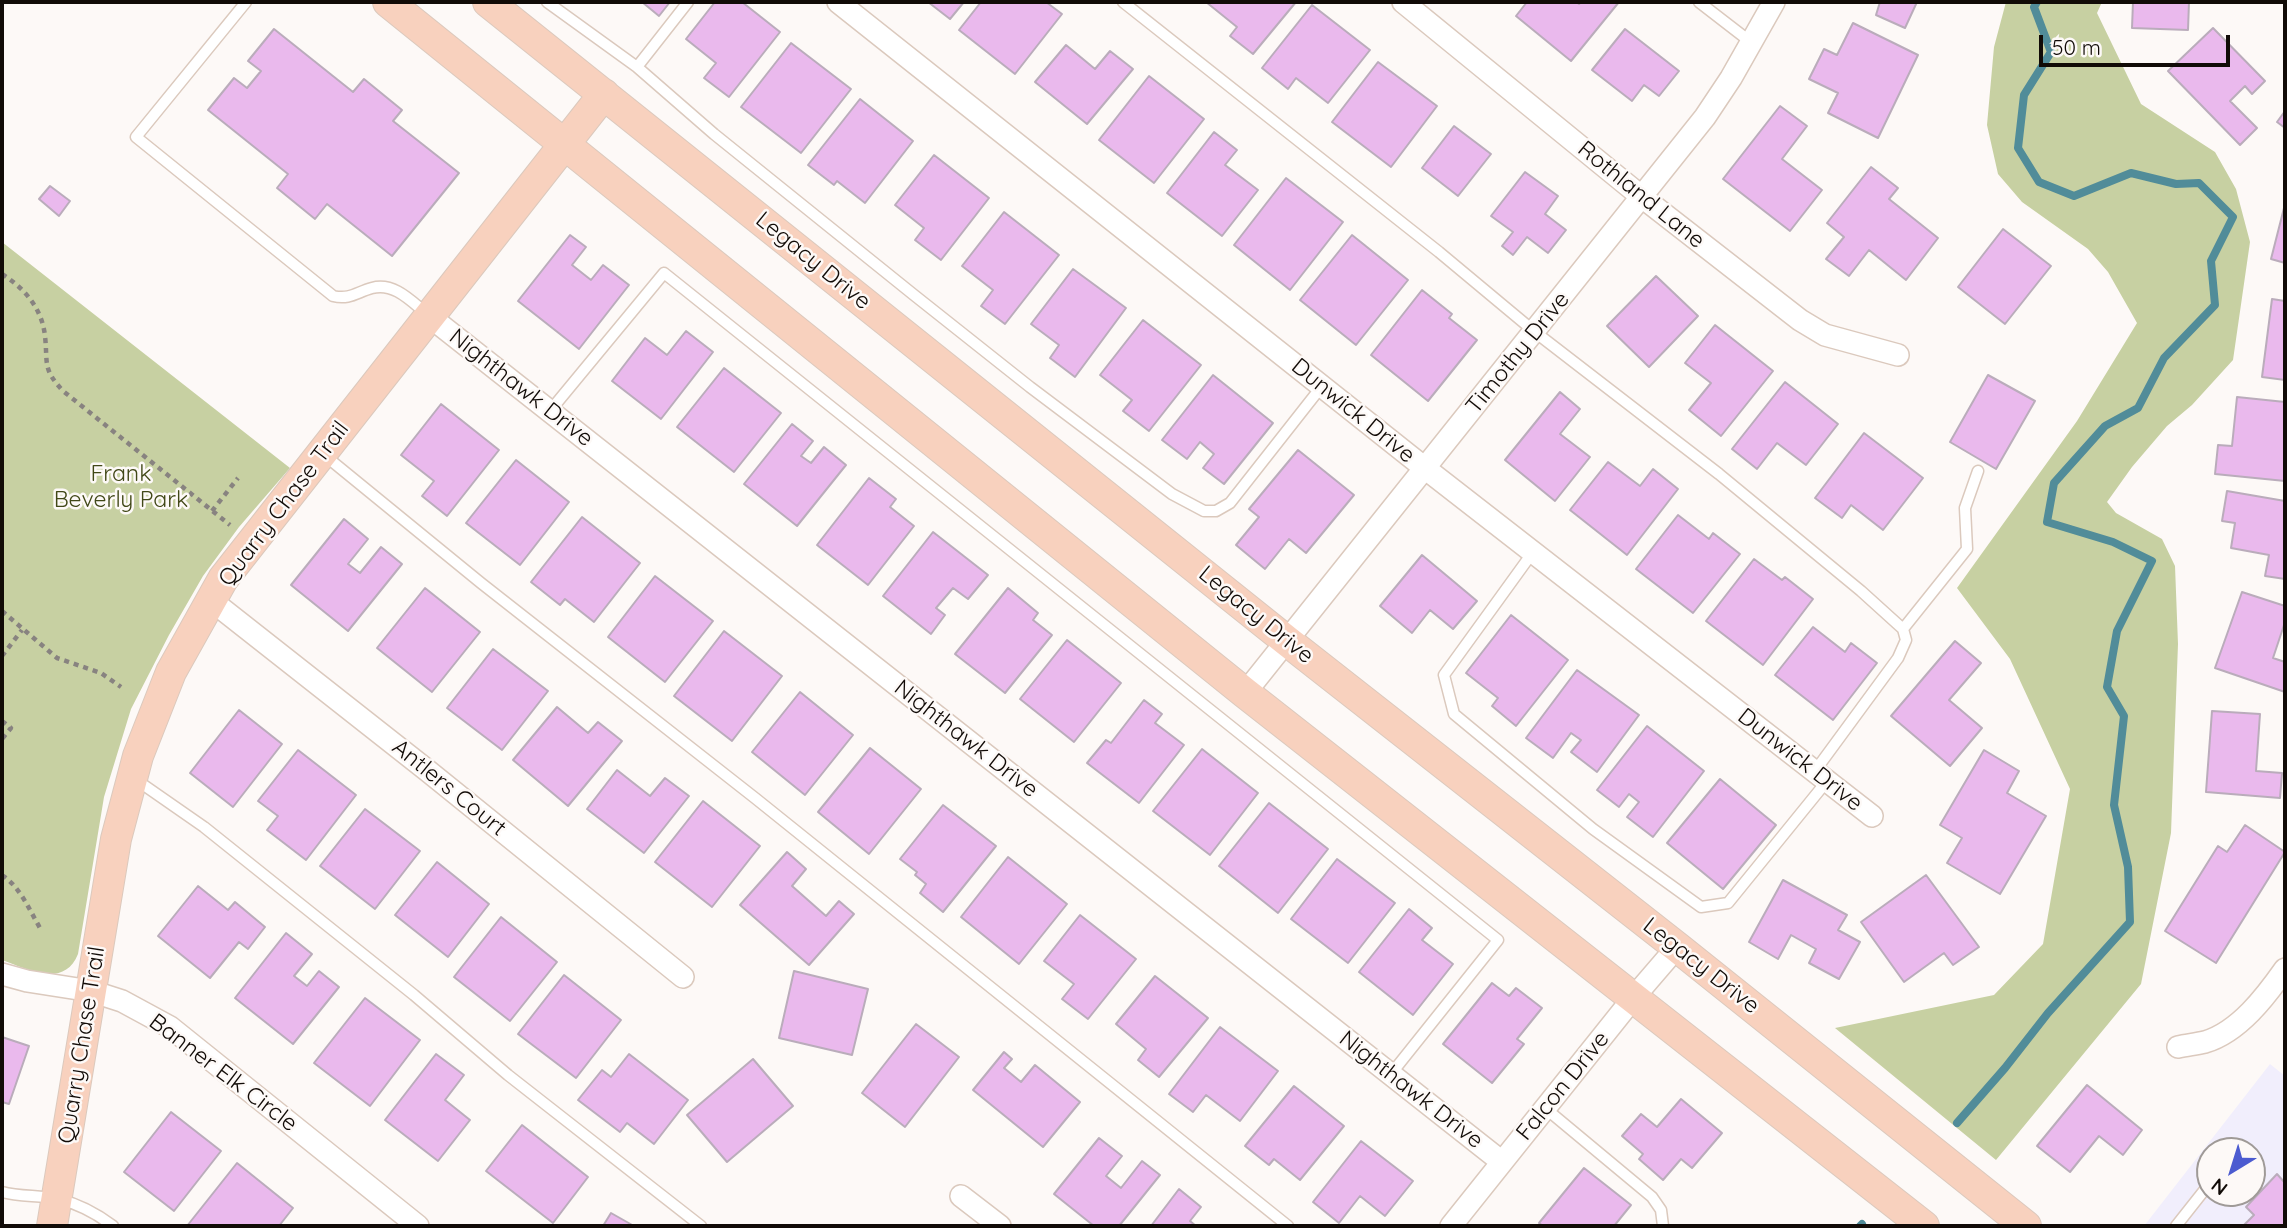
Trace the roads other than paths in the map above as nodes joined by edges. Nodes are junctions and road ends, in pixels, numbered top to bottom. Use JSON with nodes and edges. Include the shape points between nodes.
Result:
{"nodes":[{"id":1,"x":246,"y":2,"type":"edge"},
{"id":2,"x":388,"y":2,"type":"edge"},
{"id":3,"x":488,"y":2,"type":"edge"},
{"id":4,"x":547,"y":2,"type":"edge"},
{"id":5,"x":688,"y":2,"type":"edge"},
{"id":6,"x":838,"y":2,"type":"edge"},
{"id":7,"x":1124,"y":2,"type":"edge"},
{"id":8,"x":1403,"y":2,"type":"edge"},
{"id":9,"x":1699,"y":2,"type":"edge"},
{"id":10,"x":1774,"y":2,"type":"edge"},
{"id":11,"x":1752,"y":43,"type":"junction"},
{"id":12,"x":637,"y":67,"type":"junction"},
{"id":13,"x":604,"y":94,"type":"junction"},
{"id":14,"x":564,"y":144,"type":"junction"},
{"id":15,"x":1642,"y":197,"type":"junction"},
{"id":16,"x":429,"y":316,"type":"junction"},
{"id":17,"x":1535,"y":332,"type":"junction"},
{"id":18,"x":1898,"y":355,"type":"dead end"},
{"id":19,"x":1322,"y":386,"type":"junction"},
{"id":20,"x":550,"y":411,"type":"junction"},
{"id":21,"x":321,"y":453,"type":"junction"},
{"id":22,"x":1426,"y":469,"type":"junction"},
{"id":23,"x":1978,"y":471,"type":"dead end"},
{"id":24,"x":1533,"y":552,"type":"junction"},
{"id":25,"x":212,"y":601,"type":"junction"},
{"id":26,"x":1903,"y":629,"type":"junction"},
{"id":27,"x":1287,"y":640,"type":"junction"},
{"id":28,"x":1245,"y":693,"type":"junction"},
{"id":29,"x":1821,"y":776,"type":"junction"},
{"id":30,"x":132,"y":777,"type":"junction"},
{"id":31,"x":1872,"y":816,"type":"dead end"},
{"id":32,"x":1677,"y":947,"type":"junction"},
{"id":33,"x":2285,"y":969,"type":"edge"},
{"id":34,"x":2,"y":974,"type":"edge"},
{"id":35,"x":683,"y":977,"type":"dead end"},
{"id":36,"x":91,"y":991,"type":"junction"},
{"id":37,"x":1634,"y":997,"type":"junction"},
{"id":38,"x":2178,"y":1047,"type":"dead end"},
{"id":39,"x":1391,"y":1074,"type":"junction"},
{"id":40,"x":1545,"y":1108,"type":"junction"},
{"id":41,"x":1502,"y":1162,"type":"junction"},
{"id":42,"x":2,"y":1192,"type":"edge"},
{"id":43,"x":961,"y":1196,"type":"dead end"},
{"id":44,"x":2196,"y":1201,"type":"edge"},
{"id":45,"x":54,"y":1213,"type":"edge"},
{"id":46,"x":113,"y":1226,"type":"edge"},
{"id":47,"x":418,"y":1226,"type":"edge"},
{"id":48,"x":701,"y":1226,"type":"edge"},
{"id":49,"x":1000,"y":1226,"type":"edge"},
{"id":50,"x":1288,"y":1226,"type":"edge"},
{"id":51,"x":1451,"y":1226,"type":"edge"},
{"id":52,"x":1663,"y":1226,"type":"edge"},
{"id":53,"x":1924,"y":1226,"type":"edge"},
{"id":54,"x":2026,"y":1226,"type":"edge"},
{"id":55,"x":2176,"y":1226,"type":"edge"}],
"edges":[{"from":1,"to":16,"type":"lane","via":[[136,138],[333,296],[353,297],[384,287],[396,290]]},
{"from":2,"to":14,"type":"main road"},
{"from":3,"to":13,"type":"main road","name":"Legacy Drive"},
{"from":4,"to":12,"type":"lane"},
{"from":5,"to":12,"type":"lane"},
{"from":6,"to":19,"type":"street","name":"Dunwick Drive"},
{"from":7,"to":17,"type":"lane"},
{"from":8,"to":15,"type":"street","name":"Rothland Lane"},
{"from":9,"to":11,"type":"lane"},
{"from":10,"to":11,"type":"street","name":"Timothy Drive"},
{"from":11,"to":15,"type":"street","name":"Timothy Drive","via":[[1705,117]]},
{"from":12,"to":19,"type":"lane","via":[[814,217],[1030,387],[1172,494],[1204,511],[1216,511],[1230,503]]},
{"from":13,"to":14,"type":"main road","name":"Quarry Chase Trail"},
{"from":13,"to":27,"type":"main road","name":"Legacy Drive"},
{"from":14,"to":16,"type":"main road","name":"Quarry Chase Trail"},
{"from":14,"to":28,"type":"main road"},
{"from":15,"to":17,"type":"street","name":"Timothy Drive"},
{"from":15,"to":18,"type":"street","name":"Rothland Lane","via":[[1808,325],[1825,335]]},
{"from":16,"to":20,"type":"street","name":"Nighthawk Drive"},
{"from":16,"to":21,"type":"main road","name":"Quarry Chase Trail"},
{"from":17,"to":22,"type":"street","name":"Timothy Drive"},
{"from":17,"to":26,"type":"lane","via":[[1719,474]]},
{"from":19,"to":22,"type":"street","name":"Dunwick Drive"},
{"from":20,"to":39,"type":"street","name":"Nighthawk Drive"},
{"from":20,"to":39,"type":"lane","via":[[664,273],[1498,940]]},
{"from":21,"to":25,"type":"main road","name":"Quarry Chase Trail","via":[[223,579]]},
{"from":21,"to":50,"type":"lane"},
{"from":22,"to":24,"type":"street","name":"Dunwick Drive"},
{"from":22,"to":27,"type":"street","name":"Timothy Drive"},
{"from":23,"to":26,"type":"lane","via":[[1965,508],[1967,548]]},
{"from":24,"to":29,"type":"street","name":"Dunwick Drive"},
{"from":24,"to":29,"type":"lane","via":[[1444,675],[1454,714],[1593,829],[1701,907],[1728,903]]},
{"from":25,"to":30,"type":"main road","name":"Quarry Chase Trail","via":[[171,673]]},
{"from":25,"to":35,"type":"street","name":"Antlers Court"},
{"from":26,"to":29,"type":"lane","via":[[1906,640],[1898,658]]},
{"from":27,"to":28,"type":"street","name":"Timothy Drive"},
{"from":27,"to":32,"type":"main road","name":"Legacy Drive"},
{"from":28,"to":37,"type":"main road"},
{"from":29,"to":31,"type":"street","name":"Dunwick Drive"},
{"from":30,"to":36,"type":"main road","name":"Quarry Chase Trail","via":[[116,839]]},
{"from":30,"to":48,"type":"lane","via":[[204,827]]},
{"from":32,"to":37,"type":"street","name":"Falcon Drive"},
{"from":32,"to":54,"type":"main road","name":"Legacy Drive"},
{"from":33,"to":38,"type":"street","via":[[2231,1028],[2208,1041]]},
{"from":34,"to":36,"type":"street","name":"Banner Elk Circle"},
{"from":36,"to":45,"type":"main road","name":"Quarry Chase Trail"},
{"from":36,"to":47,"type":"street","name":"Banner Elk Circle","via":[[122,1001],[170,1027]]},
{"from":37,"to":40,"type":"street","name":"Falcon Drive"},
{"from":37,"to":53,"type":"main road"},
{"from":39,"to":41,"type":"street","name":"Nighthawk Drive"},
{"from":40,"to":41,"type":"street","name":"Falcon Drive"},
{"from":40,"to":52,"type":"lane","via":[[1652,1197],[1661,1210]]},
{"from":41,"to":51,"type":"street","name":"Falcon Drive"},
{"from":42,"to":45,"type":"lane"},
{"from":43,"to":49,"type":"street"},
{"from":44,"to":55,"type":"lane"},
{"from":45,"to":46,"type":"lane","via":[[95,1212]]}]}
